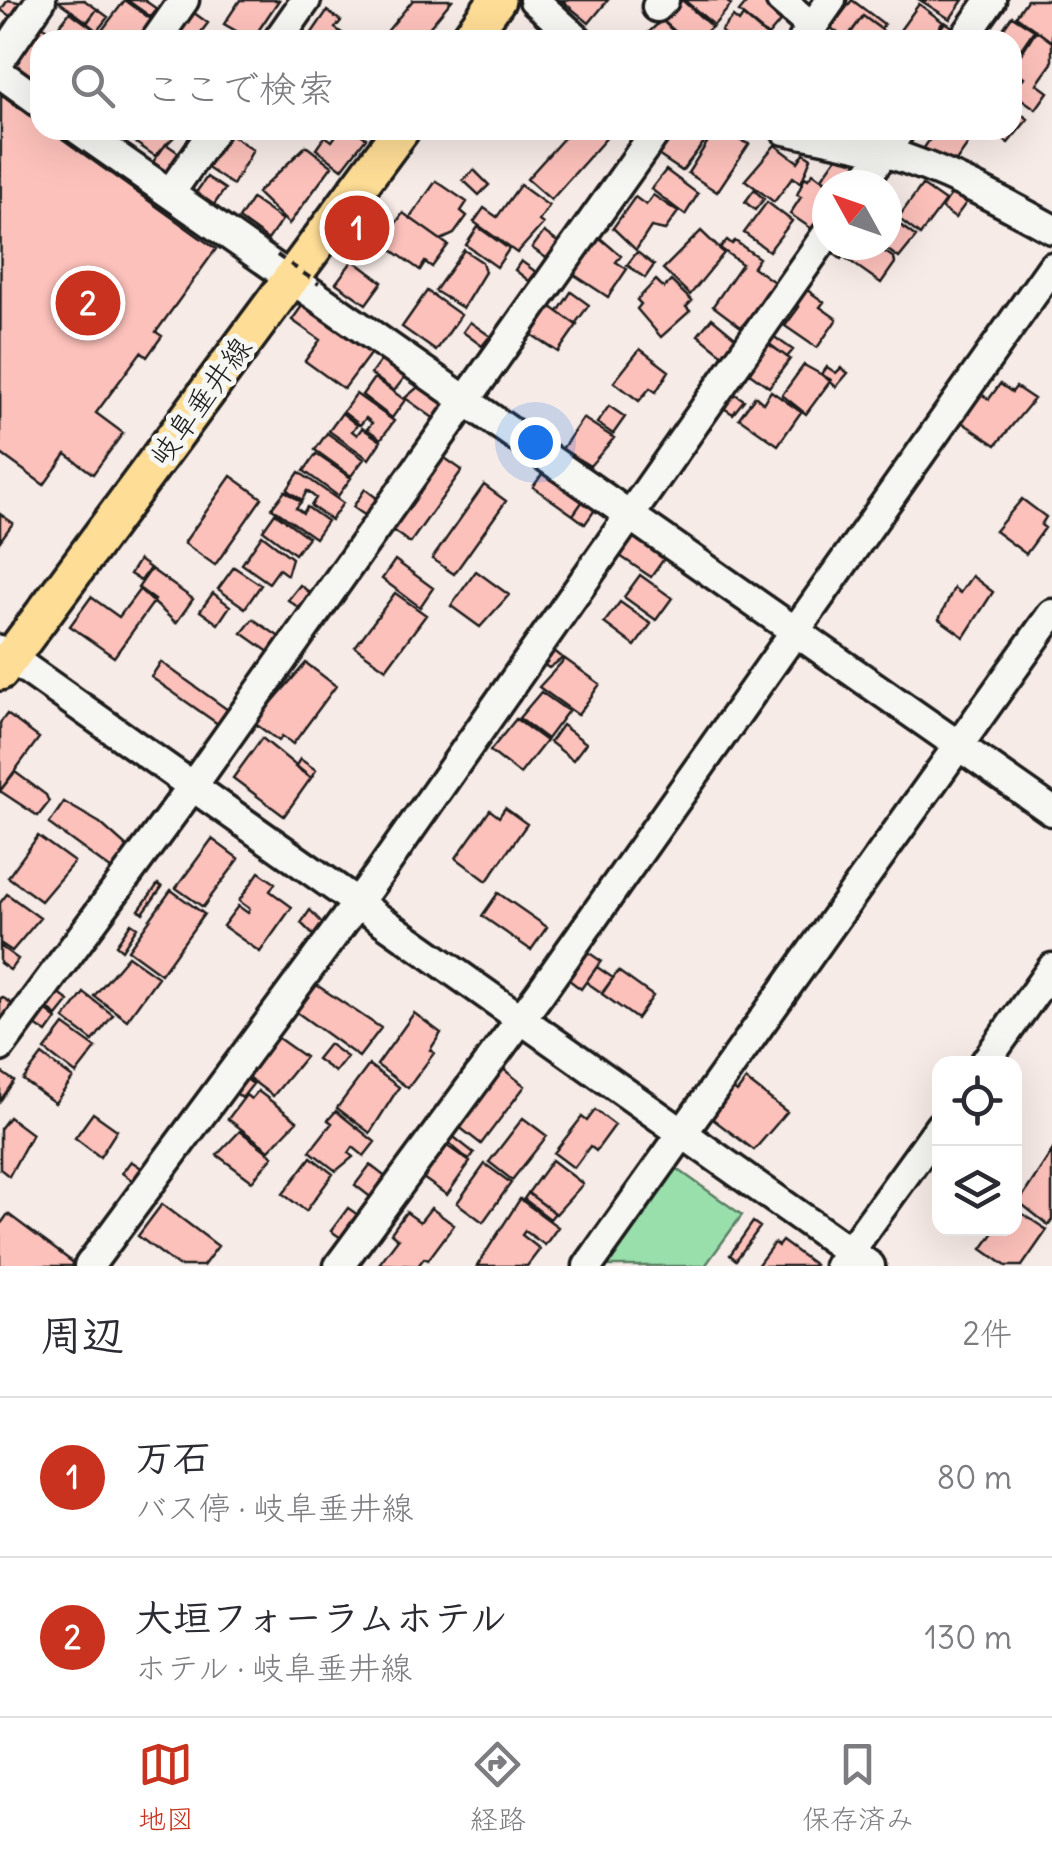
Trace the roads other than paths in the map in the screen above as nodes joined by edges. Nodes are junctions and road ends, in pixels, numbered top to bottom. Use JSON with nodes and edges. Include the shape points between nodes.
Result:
{"nodes":[{"id":1,"x":41,"y":0,"type":"edge"},
{"id":2,"x":184,"y":0,"type":"edge"},
{"id":3,"x":306,"y":0,"type":"edge"},
{"id":4,"x":498,"y":0,"type":"edge"},
{"id":5,"x":534,"y":0,"type":"edge"},
{"id":6,"x":781,"y":0,"type":"edge"},
{"id":7,"x":831,"y":0,"type":"edge"},
{"id":8,"x":991,"y":0,"type":"edge"},
{"id":9,"x":163,"y":30,"type":"edge"},
{"id":10,"x":285,"y":30,"type":"edge"},
{"id":11,"x":476,"y":30,"type":"edge"},
{"id":12,"x":567,"y":30,"type":"edge"},
{"id":13,"x":805,"y":30,"type":"edge"},
{"id":14,"x":811,"y":30,"type":"edge"},
{"id":15,"x":970,"y":30,"type":"edge"},
{"id":16,"x":0,"y":60,"type":"edge"},
{"id":17,"x":0,"y":73,"type":"edge"},
{"id":18,"x":30,"y":95,"type":"edge"},
{"id":19,"x":97,"y":140,"type":"edge"},
{"id":20,"x":207,"y":140,"type":"edge"},
{"id":21,"x":393,"y":140,"type":"edge"},
{"id":22,"x":650,"y":140,"type":"edge"},
{"id":23,"x":892,"y":141,"type":"edge"},
{"id":24,"x":872,"y":170,"type":"edge"},
{"id":25,"x":170,"y":193,"type":"junction"},
{"id":26,"x":1052,"y":229,"type":"edge"},
{"id":27,"x":812,"y":255,"type":"edge"},
{"id":28,"x":1052,"y":268,"type":"edge"},
{"id":29,"x":296,"y":272,"type":"junction"},
{"id":30,"x":467,"y":400,"type":"junction"},
{"id":31,"x":630,"y":516,"type":"junction"},
{"id":32,"x":1052,"y":614,"type":"edge"},
{"id":33,"x":795,"y":631,"type":"junction"},
{"id":34,"x":4,"y":660,"type":"edge"},
{"id":35,"x":960,"y":745,"type":"junction"},
{"id":36,"x":192,"y":787,"type":"junction"},
{"id":37,"x":1052,"y":811,"type":"edge"},
{"id":38,"x":354,"y":905,"type":"junction"},
{"id":39,"x":1052,"y":968,"type":"edge"},
{"id":40,"x":520,"y":1020,"type":"junction"},
{"id":41,"x":0,"y":1047,"type":"edge"},
{"id":42,"x":990,"y":1056,"type":"edge"},
{"id":43,"x":684,"y":1136,"type":"junction"},
{"id":44,"x":932,"y":1138,"type":"edge"},
{"id":45,"x":853,"y":1261,"type":"edge"},
{"id":46,"x":89,"y":1266,"type":"edge"},
{"id":47,"x":338,"y":1266,"type":"edge"},
{"id":48,"x":588,"y":1266,"type":"edge"}],
"edges":[{"from":1,"to":16,"type":"street"},
{"from":2,"to":9,"type":"street"},
{"from":3,"to":10,"type":"street"},
{"from":4,"to":11,"type":"main road"},
{"from":5,"to":12,"type":"street"},
{"from":6,"to":13,"type":"street"},
{"from":7,"to":14,"type":"street"},
{"from":8,"to":15,"type":"street"},
{"from":17,"to":18,"type":"street"},
{"from":19,"to":25,"type":"street"},
{"from":20,"to":25,"type":"street"},
{"from":21,"to":29,"type":"main road","name":"岐阜垂井線"},
{"from":22,"to":30,"type":"street"},
{"from":23,"to":24,"type":"street"},
{"from":23,"to":26,"type":"street"},
{"from":25,"to":29,"type":"street"},
{"from":27,"to":31,"type":"street"},
{"from":28,"to":33,"type":"street"},
{"from":29,"to":30,"type":"street"},
{"from":29,"to":34,"type":"main road","name":"岐阜垂井線"},
{"from":30,"to":31,"type":"street"},
{"from":30,"to":36,"type":"street"},
{"from":31,"to":33,"type":"street"},
{"from":31,"to":38,"type":"street"},
{"from":32,"to":35,"type":"street"},
{"from":33,"to":35,"type":"street"},
{"from":33,"to":40,"type":"street"},
{"from":34,"to":36,"type":"street"},
{"from":35,"to":37,"type":"street"},
{"from":35,"to":43,"type":"street"},
{"from":36,"to":38,"type":"street"},
{"from":36,"to":41,"type":"street"},
{"from":38,"to":40,"type":"street"},
{"from":38,"to":46,"type":"street"},
{"from":39,"to":42,"type":"street"},
{"from":40,"to":43,"type":"street"},
{"from":40,"to":47,"type":"street"},
{"from":43,"to":45,"type":"street"},
{"from":43,"to":48,"type":"street"},
{"from":44,"to":45,"type":"street"}]}
